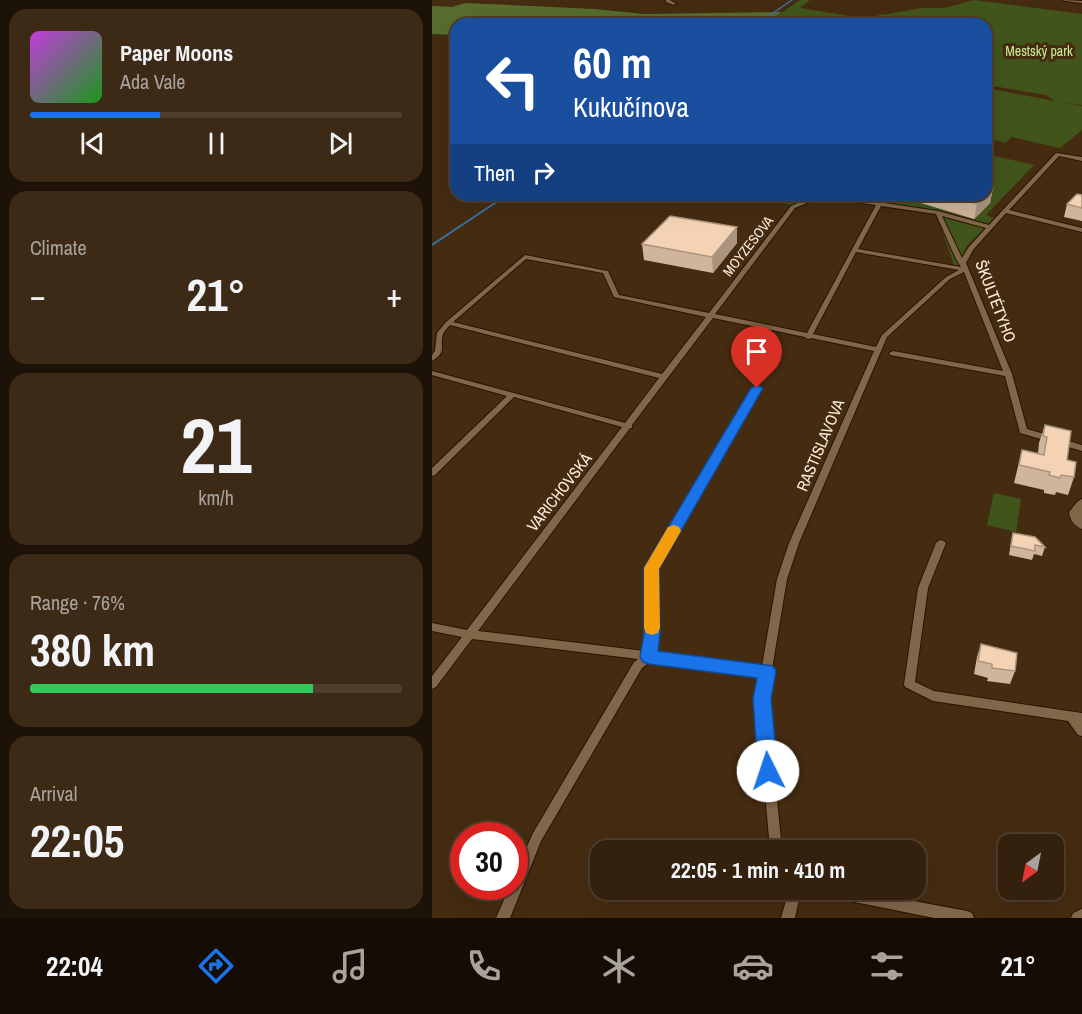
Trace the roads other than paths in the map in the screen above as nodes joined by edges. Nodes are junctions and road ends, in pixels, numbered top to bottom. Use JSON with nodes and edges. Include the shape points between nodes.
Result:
{"nodes":[{"id":1,"x":668,"y":0,"type":"edge"},
{"id":2,"x":1065,"y":0,"type":"edge"},
{"id":3,"x":1080,"y":1,"type":"edge"},
{"id":4,"x":674,"y":4,"type":"dead end"},
{"id":5,"x":1082,"y":159,"type":"edge"},
{"id":6,"x":808,"y":201,"type":"edge"},
{"id":7,"x":860,"y":201,"type":"edge"},
{"id":8,"x":879,"y":204,"type":"junction"},
{"id":9,"x":1005,"y":211,"type":"junction"},
{"id":10,"x":939,"y":213,"type":"junction"},
{"id":11,"x":990,"y":227,"type":"junction"},
{"id":12,"x":1082,"y":230,"type":"edge"},
{"id":13,"x":855,"y":250,"type":"junction"},
{"id":14,"x":964,"y":266,"type":"junction"},
{"id":15,"x":709,"y":317,"type":"junction"},
{"id":16,"x":448,"y":323,"type":"junction"},
{"id":17,"x":808,"y":337,"type":"junction"},
{"id":18,"x":436,"y":350,"type":"edge"},
{"id":19,"x":878,"y":350,"type":"junction"},
{"id":20,"x":894,"y":353,"type":"dead end"},
{"id":21,"x":432,"y":359,"type":"edge"},
{"id":22,"x":432,"y":373,"type":"edge"},
{"id":23,"x":1008,"y":374,"type":"junction"},
{"id":24,"x":664,"y":377,"type":"junction"},
{"id":25,"x":757,"y":388,"type":"dead end"},
{"id":26,"x":513,"y":394,"type":"junction"},
{"id":27,"x":629,"y":426,"type":"junction"},
{"id":28,"x":1082,"y":448,"type":"edge"},
{"id":29,"x":436,"y":464,"type":"edge"},
{"id":30,"x":432,"y":473,"type":"edge"},
{"id":31,"x":1082,"y":504,"type":"edge"},
{"id":32,"x":1082,"y":524,"type":"edge"},
{"id":33,"x":941,"y":543,"type":"dead end"},
{"id":34,"x":432,"y":627,"type":"edge"},
{"id":35,"x":468,"y":634,"type":"junction"},
{"id":36,"x":649,"y":657,"type":"junction"},
{"id":37,"x":767,"y":671,"type":"junction"},
{"id":38,"x":432,"y":684,"type":"edge"},
{"id":39,"x":1077,"y":718,"type":"edge"},
{"id":40,"x":1082,"y":731,"type":"edge"},
{"id":41,"x":775,"y":840,"type":"edge"},
{"id":42,"x":792,"y":900,"type":"edge"},
{"id":43,"x":876,"y":900,"type":"edge"},
{"id":44,"x":1082,"y":916,"type":"edge"},
{"id":45,"x":503,"y":918,"type":"edge"},
{"id":46,"x":788,"y":918,"type":"edge"},
{"id":47,"x":967,"y":918,"type":"edge"},
{"id":48,"x":1078,"y":918,"type":"edge"}],
"edges":[{"from":1,"to":4,"type":"street"},
{"from":2,"to":3,"type":"street"},
{"from":5,"to":9,"type":"street","name":"ŠKULTÉTYHO","via":[[1058,153]]},
{"from":6,"to":15,"type":"street","name":"MOYZESOVA","via":[[793,207]]},
{"from":7,"to":8,"type":"street","name":"MOYZESOVA"},
{"from":8,"to":10,"type":"street","name":"MOYZESOVA"},
{"from":8,"to":13,"type":"street"},
{"from":9,"to":11,"type":"street","name":"ŠKULTÉTYHO"},
{"from":9,"to":12,"type":"street"},
{"from":10,"to":11,"type":"street","name":"MOYZESOVA"},
{"from":10,"to":14,"type":"street"},
{"from":11,"to":14,"type":"street","name":"ŠKULTÉTYHO","via":[[970,249]]},
{"from":13,"to":14,"type":"street"},
{"from":13,"to":17,"type":"street"},
{"from":14,"to":19,"type":"street","name":"RASTISLAVOVA","via":[[884,336]]},
{"from":14,"to":23,"type":"street","name":"ŠKULTÉTYHO"},
{"from":15,"to":16,"type":"street","via":[[616,296],[606,272],[525,256]]},
{"from":15,"to":17,"type":"street"},
{"from":15,"to":24,"type":"street","name":"VARICHOVSKÁ"},
{"from":16,"to":18,"type":"street","via":[[440,333]]},
{"from":16,"to":24,"type":"street"},
{"from":17,"to":19,"type":"street"},
{"from":18,"to":21,"type":"street"},
{"from":19,"to":37,"type":"street","name":"RASTISLAVOVA","via":[[788,561]]},
{"from":20,"to":23,"type":"street"},
{"from":22,"to":26,"type":"street"},
{"from":23,"to":28,"type":"street","name":"ŠKULTÉTYHO","via":[[1023,431]]},
{"from":24,"to":27,"type":"street","name":"VARICHOVSKÁ"},
{"from":25,"to":36,"type":"street","via":[[651,568]]},
{"from":26,"to":27,"type":"street"},
{"from":26,"to":29,"type":"street"},
{"from":27,"to":35,"type":"street","name":"VARICHOVSKÁ"},
{"from":29,"to":30,"type":"street"},
{"from":31,"to":32,"type":"street","via":[[1075,512]]},
{"from":33,"to":39,"type":"street","via":[[923,588],[909,684],[933,696]]},
{"from":34,"to":35,"type":"street"},
{"from":35,"to":36,"type":"street"},
{"from":35,"to":38,"type":"street","name":"VARICHOVSKÁ"},
{"from":36,"to":37,"type":"street"},
{"from":36,"to":45,"type":"street","via":[[638,665],[537,837]]},
{"from":37,"to":41,"type":"street","name":"RASTISLAVOVA","via":[[762,699]]},
{"from":39,"to":40,"type":"street"},
{"from":42,"to":46,"type":"street"},
{"from":43,"to":47,"type":"street"},
{"from":44,"to":48,"type":"street"}]}
